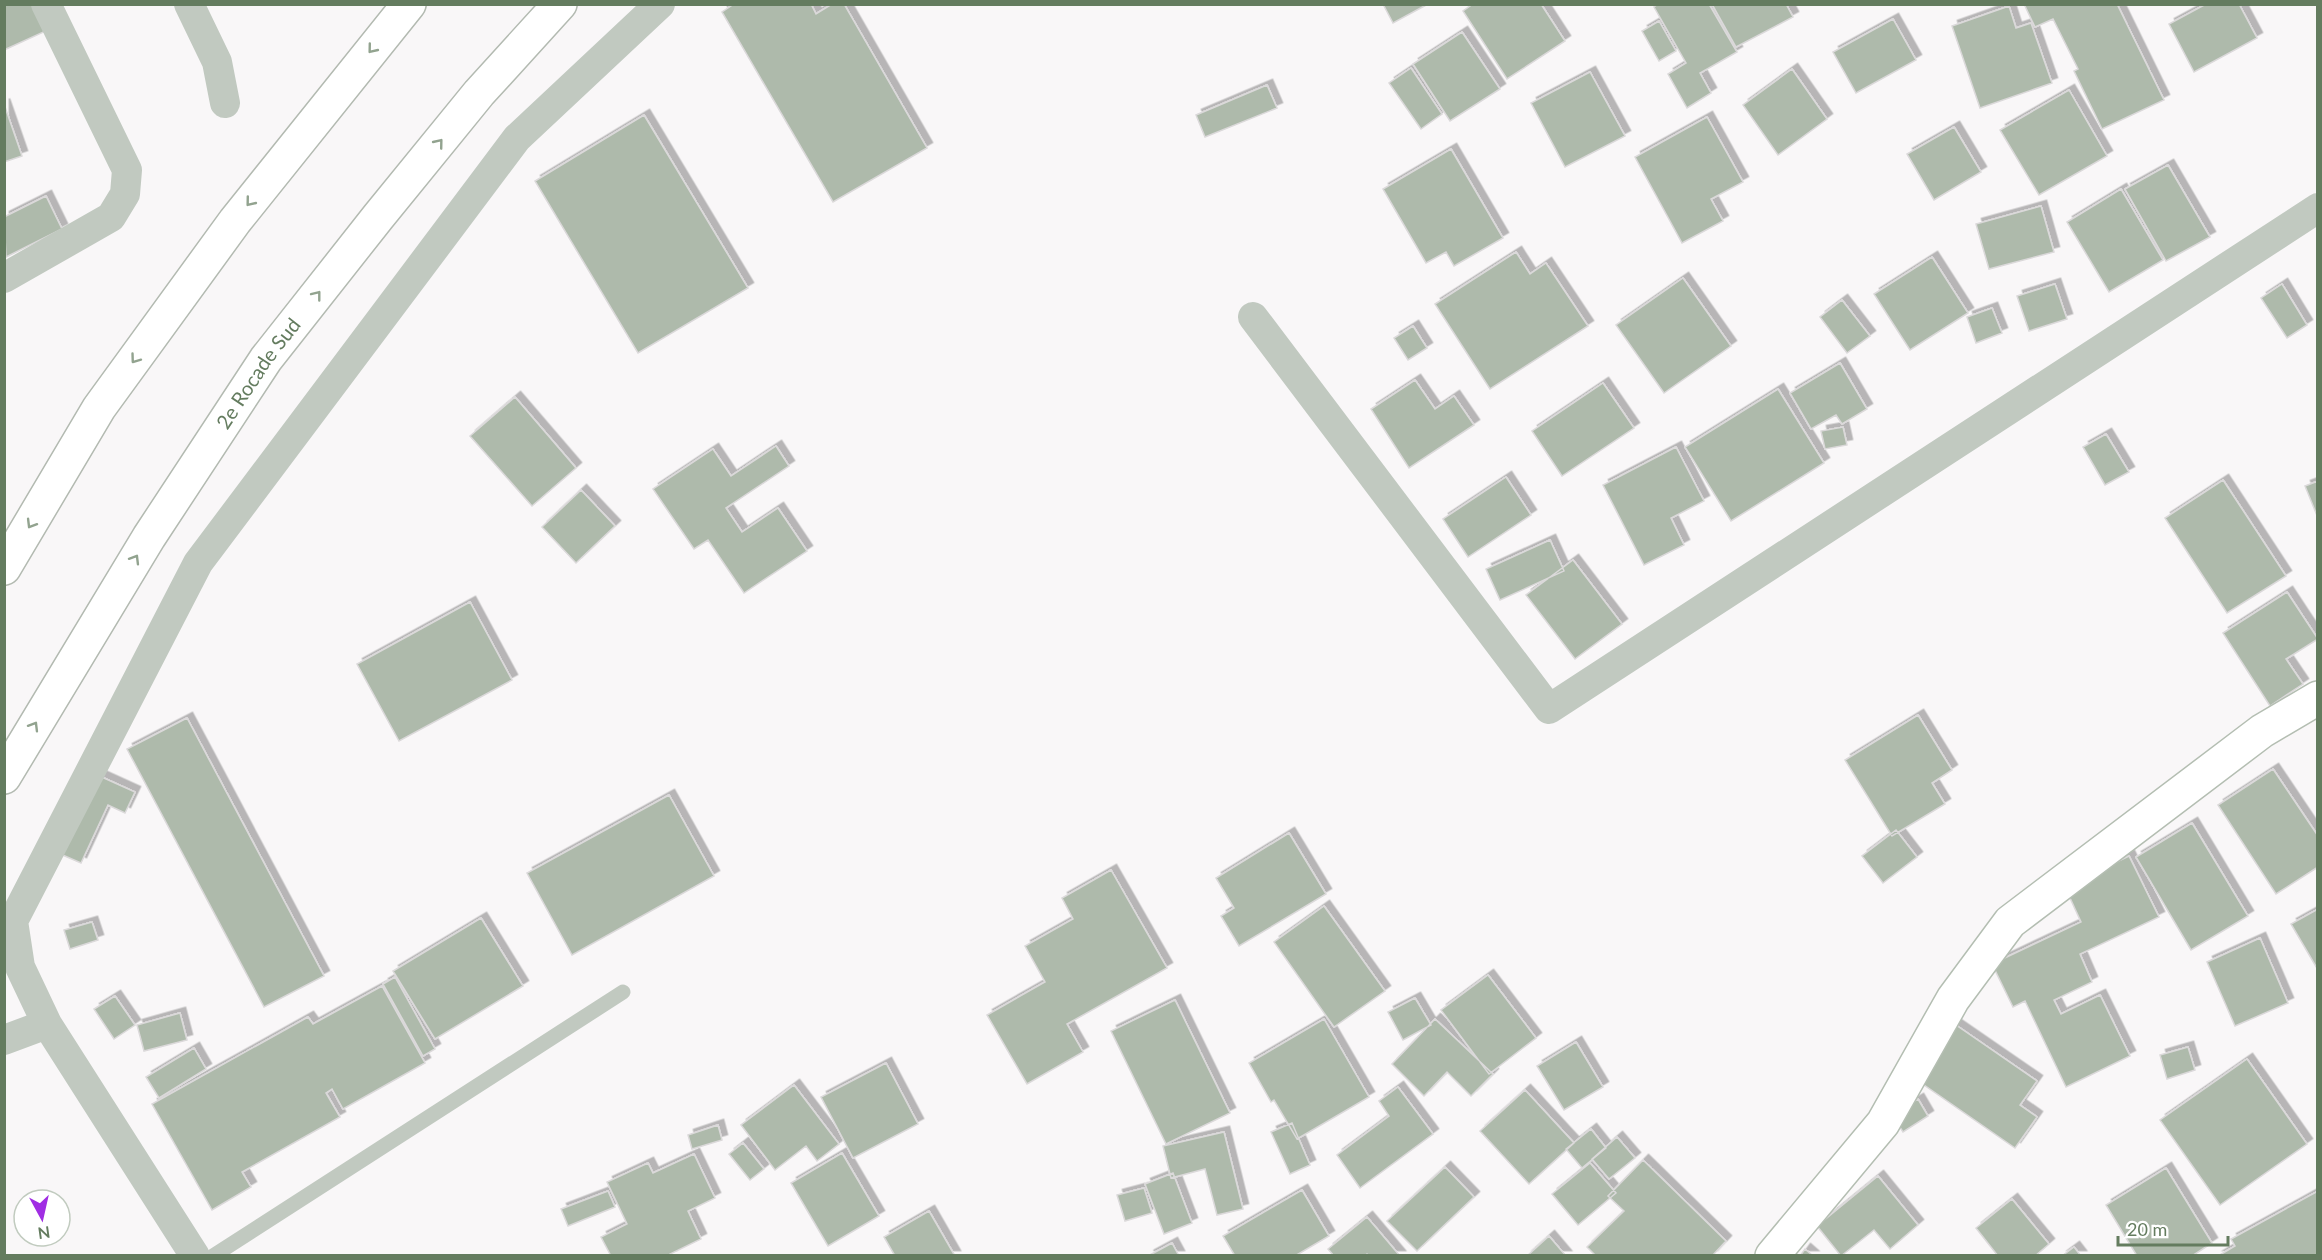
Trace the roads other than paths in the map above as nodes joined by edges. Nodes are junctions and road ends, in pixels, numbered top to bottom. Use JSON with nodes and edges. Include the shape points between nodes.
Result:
{"nodes":[{"id":1,"x":46,"y":4,"type":"edge"},
{"id":2,"x":189,"y":4,"type":"edge"},
{"id":3,"x":410,"y":4,"type":"edge"},
{"id":4,"x":560,"y":4,"type":"edge"},
{"id":5,"x":660,"y":4,"type":"edge"},
{"id":6,"x":225,"y":103,"type":"dead end"},
{"id":7,"x":2318,"y":208,"type":"edge"},
{"id":8,"x":4,"y":278,"type":"edge"},
{"id":9,"x":1253,"y":317,"type":"dead end"},
{"id":10,"x":4,"y":568,"type":"edge"},
{"id":11,"x":2318,"y":698,"type":"edge"},
{"id":12,"x":4,"y":777,"type":"edge"},
{"id":13,"x":623,"y":992,"type":"dead end"},
{"id":14,"x":46,"y":1024,"type":"junction"},
{"id":15,"x":4,"y":1040,"type":"edge"},
{"id":16,"x":195,"y":1256,"type":"edge"},
{"id":17,"x":213,"y":1256,"type":"edge"},
{"id":18,"x":1773,"y":1256,"type":"edge"}],
"edges":[{"from":1,"to":8,"type":"street","via":[[127,170],[125,194],[111,217]]},
{"from":2,"to":6,"type":"street","via":[[217,62]]},
{"from":3,"to":10,"type":"main road","one_way":true,"via":[[235,221],[99,408]]},
{"from":12,"to":4,"type":"main road","name":"2e Rocade Sud","one_way":true,"via":[[149,537],[266,359],[479,93]]},
{"from":5,"to":14,"type":"street","via":[[517,138],[198,564],[13,921],[20,967]]},
{"from":7,"to":9,"type":"street","via":[[1549,709]]},
{"from":11,"to":18,"type":"main road","via":[[2262,731],[2010,922],[1953,999],[1883,1124]]},
{"from":13,"to":17,"type":"lane"},
{"from":14,"to":15,"type":"street"},
{"from":14,"to":16,"type":"street"}]}
